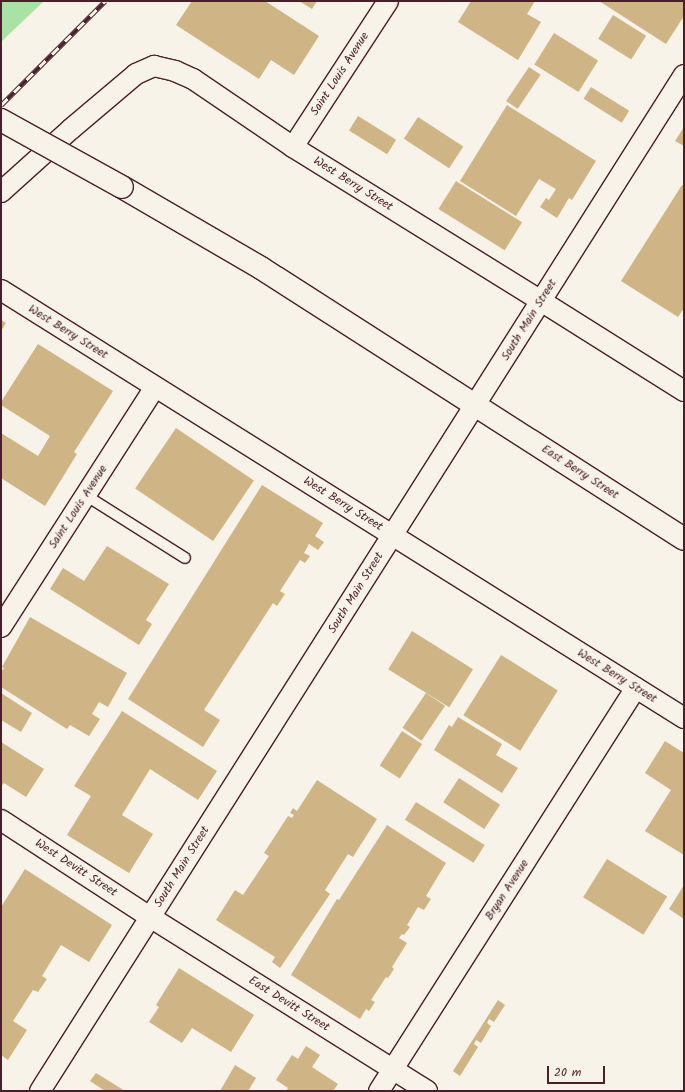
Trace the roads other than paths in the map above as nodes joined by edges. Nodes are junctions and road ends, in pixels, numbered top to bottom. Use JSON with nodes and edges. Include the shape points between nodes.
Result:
{"nodes":[{"id":1,"x":388,"y":1,"type":"edge"},
{"id":2,"x":684,"y":75,"type":"edge"},
{"id":3,"x":1,"y":120,"type":"edge"},
{"id":4,"x":293,"y":147,"type":"junction"},
{"id":5,"x":1,"y":192,"type":"edge"},
{"id":6,"x":1,"y":290,"type":"edge"},
{"id":7,"x":541,"y":300,"type":"junction"},
{"id":8,"x":155,"y":387,"type":"junction"},
{"id":9,"x":684,"y":391,"type":"edge"},
{"id":10,"x":475,"y":404,"type":"junction"},
{"id":11,"x":85,"y":495,"type":"junction"},
{"id":12,"x":392,"y":535,"type":"junction"},
{"id":13,"x":684,"y":539,"type":"edge"},
{"id":14,"x":185,"y":558,"type":"dead end"},
{"id":15,"x":1,"y":627,"type":"edge"},
{"id":16,"x":636,"y":688,"type":"junction"},
{"id":17,"x":684,"y":718,"type":"edge"},
{"id":18,"x":1,"y":820,"type":"edge"},
{"id":19,"x":150,"y":917,"type":"junction"},
{"id":20,"x":393,"y":1069,"type":"junction"},
{"id":21,"x":40,"y":1091,"type":"edge"},
{"id":22,"x":379,"y":1091,"type":"edge"},
{"id":23,"x":427,"y":1091,"type":"edge"}],
"edges":[{"from":1,"to":4,"type":"street","name":"Saint Louis Avenue"},
{"from":2,"to":7,"type":"street","name":"South Main Street"},
{"from":3,"to":10,"type":"main road","bridge":true,"via":[[261,268]]},
{"from":4,"to":5,"type":"street","name":"West Berry Street","via":[[193,79],[175,70],[154,66],[136,74]]},
{"from":4,"to":7,"type":"street","name":"West Berry Street"},
{"from":6,"to":8,"type":"street","name":"West Berry Street"},
{"from":7,"to":9,"type":"street"},
{"from":7,"to":10,"type":"street","name":"South Main Street"},
{"from":8,"to":11,"type":"street","name":"Saint Louis Avenue"},
{"from":8,"to":12,"type":"street","name":"West Berry Street"},
{"from":10,"to":12,"type":"street","name":"South Main Street"},
{"from":10,"to":13,"type":"main road","name":"East Berry Street"},
{"from":11,"to":14,"type":"lane"},
{"from":11,"to":15,"type":"street","name":"Saint Louis Avenue"},
{"from":12,"to":16,"type":"street","name":"West Berry Street"},
{"from":12,"to":19,"type":"street","name":"South Main Street"},
{"from":16,"to":17,"type":"street","name":"West Berry Street"},
{"from":16,"to":20,"type":"street","name":"Bryan Avenue"},
{"from":18,"to":19,"type":"street","name":"West Devitt Street"},
{"from":19,"to":20,"type":"street","name":"East Devitt Street"},
{"from":19,"to":21,"type":"street","name":"South Main Street"},
{"from":20,"to":22,"type":"street","name":"Bryan Avenue"},
{"from":20,"to":23,"type":"street","name":"East Devitt Street"}]}
